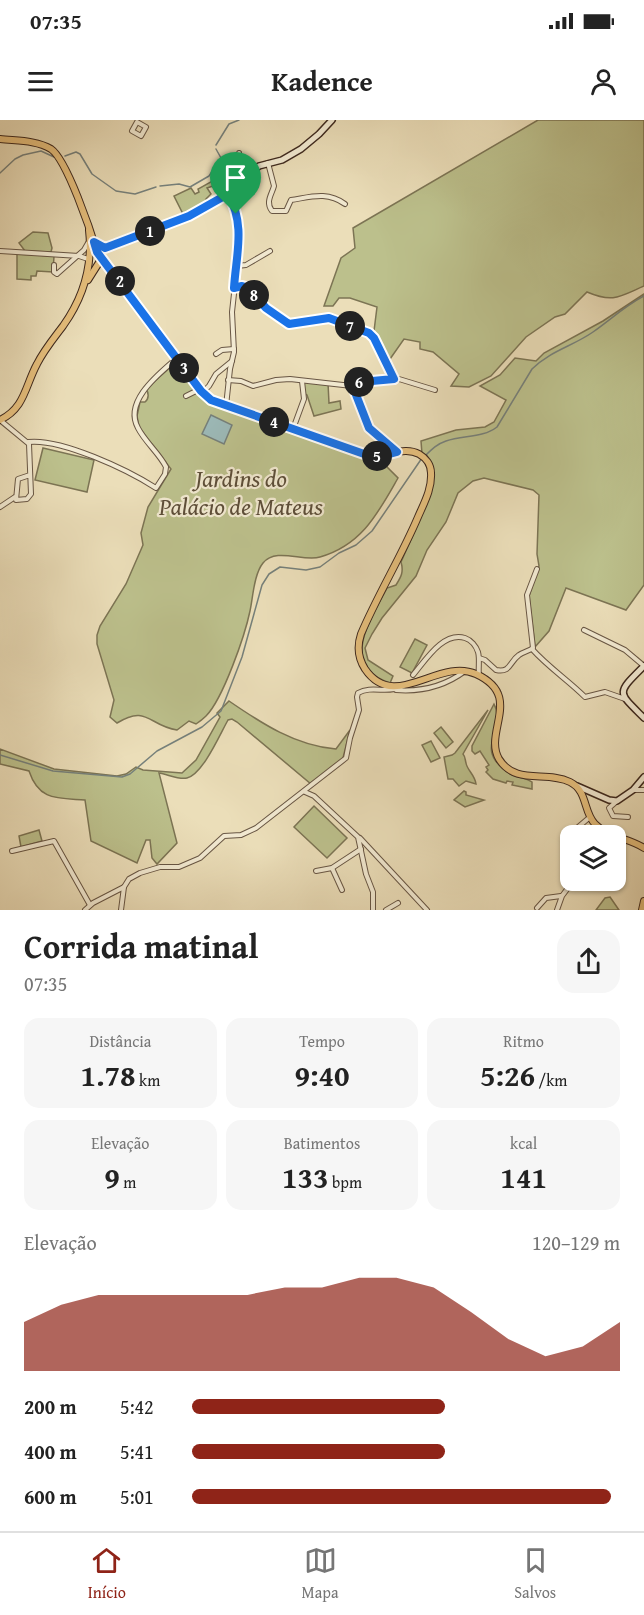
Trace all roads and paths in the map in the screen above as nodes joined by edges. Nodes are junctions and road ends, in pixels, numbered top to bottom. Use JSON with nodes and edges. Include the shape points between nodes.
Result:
{"nodes":[{"id":1,"x":332,"y":120,"type":"edge"},
{"id":2,"x":0,"y":139,"type":"edge"},
{"id":3,"x":239,"y":153,"type":"dead end"},
{"id":4,"x":268,"y":163,"type":"junction"},
{"id":5,"x":236,"y":186,"type":"junction"},
{"id":6,"x":228,"y":194,"type":"junction"},
{"id":7,"x":345,"y":204,"type":"dead end"},
{"id":8,"x":89,"y":231,"type":"junction"},
{"id":9,"x":94,"y":242,"type":"junction"},
{"id":10,"x":108,"y":247,"type":"junction"},
{"id":11,"x":0,"y":251,"type":"edge"},
{"id":12,"x":270,"y":251,"type":"dead end"},
{"id":13,"x":76,"y":256,"type":"junction"},
{"id":14,"x":95,"y":257,"type":"junction"},
{"id":15,"x":54,"y":265,"type":"dead end"},
{"id":16,"x":237,"y":266,"type":"junction"},
{"id":17,"x":107,"y":269,"type":"junction"},
{"id":18,"x":92,"y":273,"type":"junction"},
{"id":19,"x":117,"y":277,"type":"junction"},
{"id":20,"x":83,"y":288,"type":"junction"},
{"id":21,"x":234,"y":288,"type":"junction"},
{"id":22,"x":234,"y":349,"type":"junction"},
{"id":23,"x":216,"y":354,"type":"dead end"},
{"id":24,"x":177,"y":358,"type":"junction"},
{"id":25,"x":232,"y":361,"type":"junction"},
{"id":26,"x":394,"y":379,"type":"junction"},
{"id":27,"x":228,"y":381,"type":"junction"},
{"id":28,"x":302,"y":381,"type":"junction"},
{"id":29,"x":353,"y":387,"type":"junction"},
{"id":30,"x":435,"y":390,"type":"dead end"},
{"id":31,"x":201,"y":391,"type":"junction"},
{"id":32,"x":186,"y":396,"type":"dead end"},
{"id":33,"x":226,"y":406,"type":"junction"},
{"id":34,"x":0,"y":420,"type":"edge"},
{"id":35,"x":293,"y":429,"type":"junction"},
{"id":36,"x":28,"y":442,"type":"junction"},
{"id":37,"x":397,"y":452,"type":"junction"},
{"id":38,"x":30,"y":475,"type":"junction"},
{"id":39,"x":15,"y":497,"type":"junction"},
{"id":40,"x":0,"y":507,"type":"edge"},
{"id":41,"x":537,"y":568,"type":"dead end"},
{"id":42,"x":584,"y":630,"type":"dead end"},
{"id":43,"x":532,"y":649,"type":"junction"},
{"id":44,"x":479,"y":658,"type":"junction"},
{"id":45,"x":644,"y":666,"type":"edge"},
{"id":46,"x":473,"y":673,"type":"junction"},
{"id":47,"x":413,"y":675,"type":"dead end"},
{"id":48,"x":402,"y":686,"type":"junction"},
{"id":49,"x":392,"y":690,"type":"junction"},
{"id":50,"x":625,"y":699,"type":"junction"},
{"id":51,"x":644,"y":718,"type":"edge"},
{"id":52,"x":644,"y":777,"type":"edge"},
{"id":53,"x":575,"y":785,"type":"junction"},
{"id":54,"x":311,"y":787,"type":"junction"},
{"id":55,"x":633,"y":790,"type":"junction"},
{"id":56,"x":644,"y":790,"type":"edge"},
{"id":57,"x":304,"y":792,"type":"junction"},
{"id":58,"x":595,"y":794,"type":"junction"},
{"id":59,"x":582,"y":795,"type":"junction"},
{"id":60,"x":314,"y":796,"type":"junction"},
{"id":61,"x":617,"y":801,"type":"junction"},
{"id":62,"x":586,"y":806,"type":"junction"},
{"id":63,"x":590,"y":817,"type":"junction"},
{"id":64,"x":628,"y":818,"type":"dead end"},
{"id":65,"x":581,"y":825,"type":"edge"},
{"id":66,"x":356,"y":834,"type":"junction"},
{"id":67,"x":644,"y":848,"type":"edge"},
{"id":68,"x":361,"y":849,"type":"junction"},
{"id":69,"x":12,"y":850,"type":"dead end"},
{"id":70,"x":332,"y":868,"type":"junction"},
{"id":71,"x":316,"y":872,"type":"dead end"},
{"id":72,"x":124,"y":887,"type":"junction"},
{"id":73,"x":342,"y":890,"type":"dead end"},
{"id":74,"x":566,"y":891,"type":"edge"},
{"id":75,"x":562,"y":896,"type":"junction"},
{"id":76,"x":644,"y":901,"type":"edge"},
{"id":77,"x":398,"y":903,"type":"dead end"},
{"id":78,"x":90,"y":906,"type":"junction"},
{"id":79,"x":537,"y":908,"type":"dead end"},
{"id":80,"x":85,"y":910,"type":"edge"},
{"id":81,"x":121,"y":910,"type":"edge"},
{"id":82,"x":373,"y":910,"type":"edge"},
{"id":83,"x":386,"y":910,"type":"edge"},
{"id":84,"x":427,"y":910,"type":"edge"},
{"id":85,"x":557,"y":910,"type":"edge"},
{"id":86,"x":642,"y":910,"type":"edge"}],
"edges":[{"from":1,"to":4,"type":"main road","via":[[302,148]]},
{"from":2,"to":8,"type":"main road","via":[[34,143],[56,153]]},
{"from":3,"to":5,"type":"street","via":[[232,181]]},
{"from":4,"to":5,"type":"main road","via":[[260,165]]},
{"from":4,"to":7,"type":"street","via":[[274,186],[270,195],[272,210],[286,211],[291,200],[318,194]]},
{"from":5,"to":6,"type":"main road"},
{"from":6,"to":10,"type":"main road","via":[[189,216]]},
{"from":6,"to":16,"type":"street","via":[[239,226]]},
{"from":8,"to":9,"type":"main road"},
{"from":8,"to":13,"type":"street","via":[[87,244]]},
{"from":8,"to":14,"type":"main road"},
{"from":9,"to":10,"type":"main road"},
{"from":9,"to":14,"type":"main road"},
{"from":10,"to":14,"type":"main road"},
{"from":11,"to":13,"type":"street"},
{"from":12,"to":16,"type":"street"},
{"from":13,"to":14,"type":"street"},
{"from":13,"to":15,"type":"street","via":[[57,274]]},
{"from":14,"to":17,"type":"main road"},
{"from":14,"to":18,"type":"main road"},
{"from":14,"to":19,"type":"main road"},
{"from":14,"to":20,"type":"main road"},
{"from":16,"to":21,"type":"street"},
{"from":17,"to":18,"type":"main road"},
{"from":17,"to":19,"type":"main road"},
{"from":18,"to":20,"type":"main road"},
{"from":19,"to":24,"type":"main road"},
{"from":20,"to":34,"type":"main road","via":[[68,319],[37,363],[23,400]]},
{"from":21,"to":22,"type":"street"},
{"from":21,"to":26,"type":"street","via":[[248,288],[266,308],[289,324],[329,318],[369,333]]},
{"from":22,"to":23,"type":"street"},
{"from":22,"to":25,"type":"street"},
{"from":24,"to":31,"type":"main road"},
{"from":24,"to":36,"type":"street","via":[[145,388],[136,409],[137,427],[166,467],[156,488],[84,453]]},
{"from":25,"to":27,"type":"street"},
{"from":25,"to":31,"type":"street"},
{"from":26,"to":29,"type":"street","via":[[361,382]]},
{"from":26,"to":30,"type":"street"},
{"from":27,"to":28,"type":"street","via":[[253,386],[279,379]]},
{"from":27,"to":33,"type":"street"},
{"from":28,"to":29,"type":"street"},
{"from":28,"to":35,"type":"street","via":[[304,399]]},
{"from":29,"to":37,"type":"street","via":[[369,428]]},
{"from":31,"to":32,"type":"street"},
{"from":31,"to":33,"type":"main road"},
{"from":33,"to":35,"type":"main road"},
{"from":34,"to":36,"type":"street"},
{"from":35,"to":37,"type":"main road","via":[[367,455]]},
{"from":36,"to":38,"type":"street"},
{"from":37,"to":48,"type":"main road","via":[[422,456],[431,472],[429,492],[358,644],[361,661],[371,676],[387,685]]},
{"from":38,"to":39,"type":"street","via":[[18,479]]},
{"from":38,"to":39,"type":"street","via":[[31,495],[27,499]]},
{"from":39,"to":40,"type":"street"},
{"from":41,"to":43,"type":"street","via":[[527,594]]},
{"from":42,"to":45,"type":"street","via":[[625,650]]},
{"from":43,"to":44,"type":"street","via":[[502,671]]},
{"from":43,"to":50,"type":"street","via":[[585,697],[605,692]]},
{"from":44,"to":46,"type":"street"},
{"from":44,"to":47,"type":"street","via":[[471,642],[452,638],[436,648]]},
{"from":45,"to":50,"type":"main road","via":[[624,687]]},
{"from":46,"to":48,"type":"main road","via":[[448,671]]},
{"from":46,"to":49,"type":"street","via":[[424,689]]},
{"from":46,"to":53,"type":"main road","via":[[492,686],[499,701],[501,715],[495,746],[502,763],[518,775],[562,779]]},
{"from":48,"to":49,"type":"street"},
{"from":49,"to":54,"type":"street","via":[[358,693],[359,710],[346,758]]},
{"from":50,"to":51,"type":"main road"},
{"from":52,"to":55,"type":"main road"},
{"from":53,"to":58,"type":"main road"},
{"from":53,"to":59,"type":"main road"},
{"from":54,"to":57,"type":"street"},
{"from":54,"to":60,"type":"street"},
{"from":55,"to":56,"type":"street"},
{"from":55,"to":61,"type":"main road"},
{"from":57,"to":60,"type":"street"},
{"from":57,"to":72,"type":"street","via":[[248,832],[224,836],[200,858],[179,867],[140,873]]},
{"from":58,"to":59,"type":"main road"},
{"from":58,"to":61,"type":"main road"},
{"from":58,"to":62,"type":"main road"},
{"from":59,"to":62,"type":"main road"},
{"from":60,"to":66,"type":"street"},
{"from":61,"to":64,"type":"street","via":[[609,808],[613,816]]},
{"from":62,"to":63,"type":"main road"},
{"from":63,"to":65,"type":"street"},
{"from":63,"to":67,"type":"main road","via":[[601,829]]},
{"from":66,"to":68,"type":"street"},
{"from":66,"to":84,"type":"street"},
{"from":68,"to":70,"type":"street"},
{"from":68,"to":82,"type":"street","via":[[373,892]]},
{"from":69,"to":78,"type":"street","via":[[54,841]]},
{"from":70,"to":71,"type":"street"},
{"from":70,"to":73,"type":"street"},
{"from":72,"to":78,"type":"street"},
{"from":72,"to":81,"type":"street"},
{"from":74,"to":75,"type":"street"},
{"from":75,"to":79,"type":"street","via":[[547,897]]},
{"from":75,"to":85,"type":"street"},
{"from":76,"to":86,"type":"main road"},
{"from":77,"to":83,"type":"street"},
{"from":78,"to":80,"type":"street"}]}
